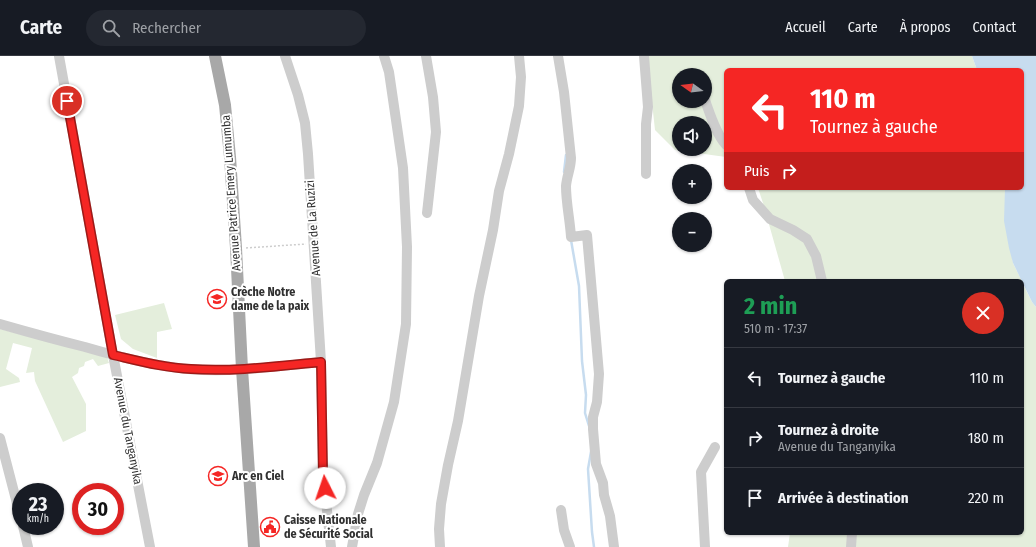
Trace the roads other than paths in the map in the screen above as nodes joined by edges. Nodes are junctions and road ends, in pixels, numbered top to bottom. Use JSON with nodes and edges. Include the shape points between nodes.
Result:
{"nodes":[{"id":1,"x":59,"y":56,"type":"edge"},
{"id":2,"x":215,"y":56,"type":"edge"},
{"id":3,"x":285,"y":56,"type":"edge"},
{"id":4,"x":384,"y":56,"type":"edge"},
{"id":5,"x":426,"y":56,"type":"edge"},
{"id":6,"x":519,"y":56,"type":"edge"},
{"id":7,"x":558,"y":56,"type":"edge"},
{"id":8,"x":644,"y":56,"type":"edge"},
{"id":9,"x":708,"y":108,"type":"edge"},
{"id":10,"x":724,"y":143,"type":"edge"},
{"id":11,"x":646,"y":174,"type":"dead end"},
{"id":12,"x":750,"y":190,"type":"edge"},
{"id":13,"x":427,"y":213,"type":"dead end"},
{"id":14,"x":822,"y":279,"type":"edge"},
{"id":15,"x":0,"y":324,"type":"edge"},
{"id":16,"x":113,"y":355,"type":"junction"},
{"id":17,"x":321,"y":362,"type":"junction"},
{"id":18,"x":242,"y":369,"type":"junction"},
{"id":19,"x":0,"y":438,"type":"edge"},
{"id":20,"x":715,"y":447,"type":"dead end"},
{"id":21,"x":12,"y":484,"type":"edge"},
{"id":22,"x":561,"y":510,"type":"dead end"},
{"id":23,"x":25,"y":535,"type":"edge"},
{"id":24,"x":852,"y":535,"type":"edge"},
{"id":25,"x":28,"y":547,"type":"edge"},
{"id":26,"x":150,"y":547,"type":"edge"},
{"id":27,"x":254,"y":547,"type":"edge"},
{"id":28,"x":331,"y":547,"type":"edge"},
{"id":29,"x":352,"y":547,"type":"edge"},
{"id":30,"x":440,"y":547,"type":"edge"},
{"id":31,"x":570,"y":547,"type":"edge"},
{"id":32,"x":614,"y":547,"type":"edge"},
{"id":33,"x":704,"y":547,"type":"edge"},
{"id":34,"x":851,"y":547,"type":"edge"}],
"edges":[{"from":1,"to":16,"type":"street","name":"Avenue du Tanganyika"},
{"from":2,"to":18,"type":"main road","name":"Avenue Patrice Emery Lumumba","via":[[225,105]]},
{"from":3,"to":17,"type":"street","name":"Avenue de La Ruzizi","via":[[305,123]]},
{"from":4,"to":29,"type":"street","via":[[389,72],[403,168],[408,247],[406,324],[394,402],[358,514]]},
{"from":5,"to":13,"type":"street","via":[[436,132]]},
{"from":6,"to":30,"type":"street","via":[[519,106],[499,191],[458,421],[446,473],[441,504]]},
{"from":7,"to":32,"type":"street","via":[[571,158],[566,186],[571,237],[587,235],[599,374],[593,417],[594,443],[596,464],[603,483]]},
{"from":8,"to":11,"type":"street","via":[[648,107]]},
{"from":9,"to":10,"type":"street"},
{"from":12,"to":14,"type":"street","via":[[754,200],[770,219],[807,239],[816,256]]},
{"from":15,"to":16,"type":"street"},
{"from":16,"to":18,"type":"street","via":[[189,369]]},
{"from":16,"to":26,"type":"street","name":"Avenue du Tanganyika"},
{"from":17,"to":18,"type":"street"},
{"from":17,"to":28,"type":"street","name":"Avenue de La Ruzizi","via":[[323,474]]},
{"from":18,"to":27,"type":"main road","name":"Avenue Patrice Emery Lumumba"},
{"from":19,"to":21,"type":"street"},
{"from":20,"to":33,"type":"street","via":[[701,472]]},
{"from":22,"to":31,"type":"street"},
{"from":23,"to":25,"type":"street"},
{"from":24,"to":34,"type":"street"}]}
